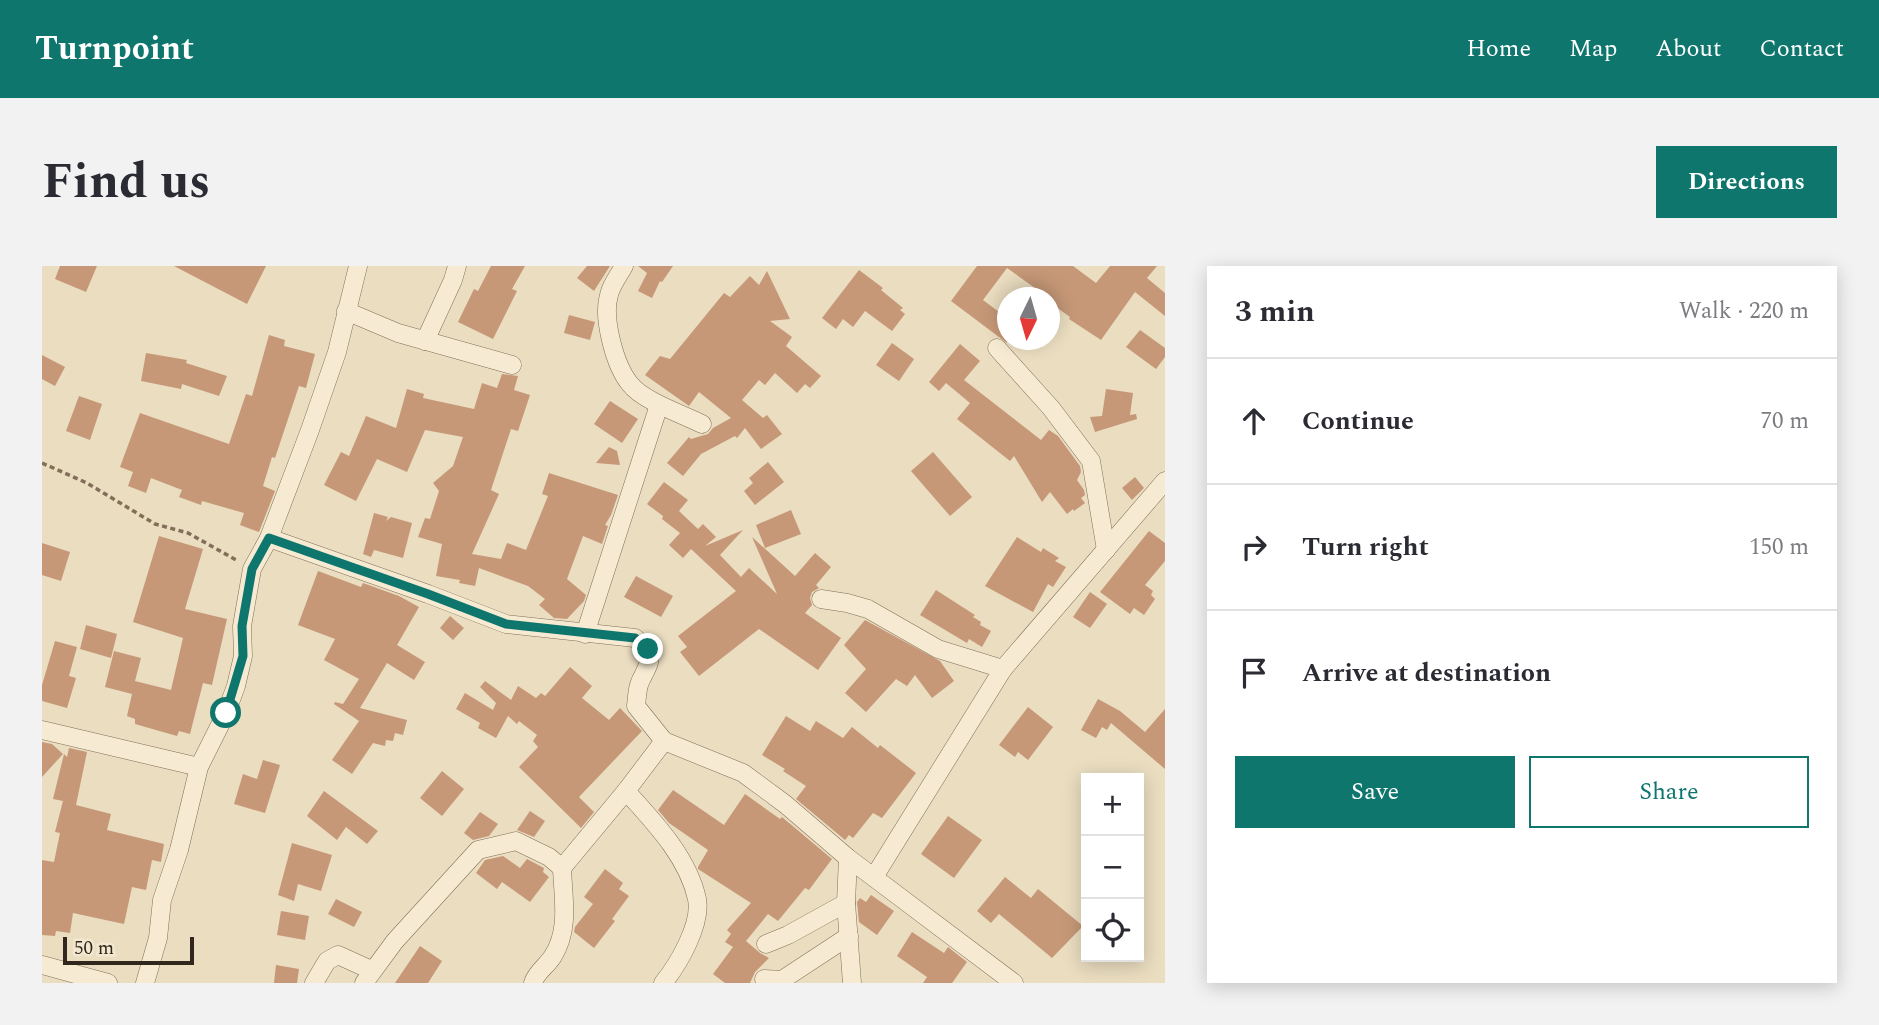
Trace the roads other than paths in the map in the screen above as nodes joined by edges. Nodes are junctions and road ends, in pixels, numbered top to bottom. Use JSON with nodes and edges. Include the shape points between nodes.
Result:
{"nodes":[{"id":1,"x":358,"y":266,"type":"edge"},
{"id":2,"x":457,"y":266,"type":"edge"},
{"id":3,"x":624,"y":266,"type":"edge"},
{"id":4,"x":346,"y":312,"type":"junction"},
{"id":5,"x":425,"y":341,"type":"junction"},
{"id":6,"x":999,"y":350,"type":"edge"},
{"id":7,"x":512,"y":365,"type":"dead end"},
{"id":8,"x":659,"y":405,"type":"junction"},
{"id":9,"x":702,"y":424,"type":"dead end"},
{"id":10,"x":1165,"y":483,"type":"edge"},
{"id":11,"x":269,"y":538,"type":"junction"},
{"id":12,"x":1106,"y":550,"type":"junction"},
{"id":13,"x":821,"y":598,"type":"dead end"},
{"id":14,"x":585,"y":634,"type":"junction"},
{"id":15,"x":1003,"y":669,"type":"junction"},
{"id":16,"x":42,"y":730,"type":"edge"},
{"id":17,"x":664,"y":741,"type":"junction"},
{"id":18,"x":199,"y":768,"type":"junction"},
{"id":19,"x":626,"y":791,"type":"junction"},
{"id":20,"x":848,"y":858,"type":"junction"},
{"id":21,"x":562,"y":868,"type":"junction"},
{"id":22,"x":874,"y":877,"type":"junction"},
{"id":23,"x":846,"y":903,"type":"junction"},
{"id":24,"x":849,"y":936,"type":"junction"},
{"id":25,"x":766,"y":944,"type":"dead end"},
{"id":26,"x":42,"y":965,"type":"edge"},
{"id":27,"x":368,"y":977,"type":"edge"},
{"id":28,"x":764,"y":979,"type":"dead end"},
{"id":29,"x":107,"y":983,"type":"edge"},
{"id":30,"x":145,"y":983,"type":"edge"},
{"id":31,"x":314,"y":983,"type":"edge"},
{"id":32,"x":533,"y":983,"type":"edge"},
{"id":33,"x":663,"y":983,"type":"edge"},
{"id":34,"x":852,"y":983,"type":"edge"},
{"id":35,"x":1014,"y":983,"type":"edge"}],
"edges":[{"from":1,"to":4,"type":"street"},
{"from":2,"to":5,"type":"street"},
{"from":3,"to":8,"type":"street","via":[[608,296],[610,338],[630,385]]},
{"from":4,"to":5,"type":"street"},
{"from":4,"to":11,"type":"street","via":[[337,352]]},
{"from":5,"to":7,"type":"street"},
{"from":6,"to":12,"type":"street","via":[[1091,461]]},
{"from":8,"to":9,"type":"street"},
{"from":8,"to":14,"type":"street"},
{"from":10,"to":12,"type":"street"},
{"from":11,"to":14,"type":"street","via":[[506,624]]},
{"from":11,"to":18,"type":"street","via":[[252,569],[236,686]]},
{"from":12,"to":15,"type":"street"},
{"from":13,"to":15,"type":"street","via":[[867,609],[938,649]]},
{"from":14,"to":17,"type":"street","via":[[635,638],[648,649],[650,666],[639,685],[636,706]]},
{"from":15,"to":22,"type":"street"},
{"from":16,"to":18,"type":"street"},
{"from":17,"to":19,"type":"street"},
{"from":17,"to":20,"type":"street","via":[[743,773]]},
{"from":18,"to":30,"type":"street","via":[[162,900],[158,938]]},
{"from":19,"to":21,"type":"street"},
{"from":19,"to":33,"type":"street","via":[[656,823],[687,870],[698,902],[694,927]]},
{"from":20,"to":22,"type":"street"},
{"from":20,"to":23,"type":"street"},
{"from":21,"to":27,"type":"street","via":[[516,841],[478,850]]},
{"from":21,"to":32,"type":"street","via":[[564,934]]},
{"from":22,"to":35,"type":"street"},
{"from":23,"to":24,"type":"street"},
{"from":23,"to":25,"type":"street"},
{"from":24,"to":28,"type":"street","via":[[782,980]]},
{"from":24,"to":34,"type":"street"},
{"from":26,"to":29,"type":"street"},
{"from":27,"to":31,"type":"street","via":[[338,955],[327,961]]}]}
